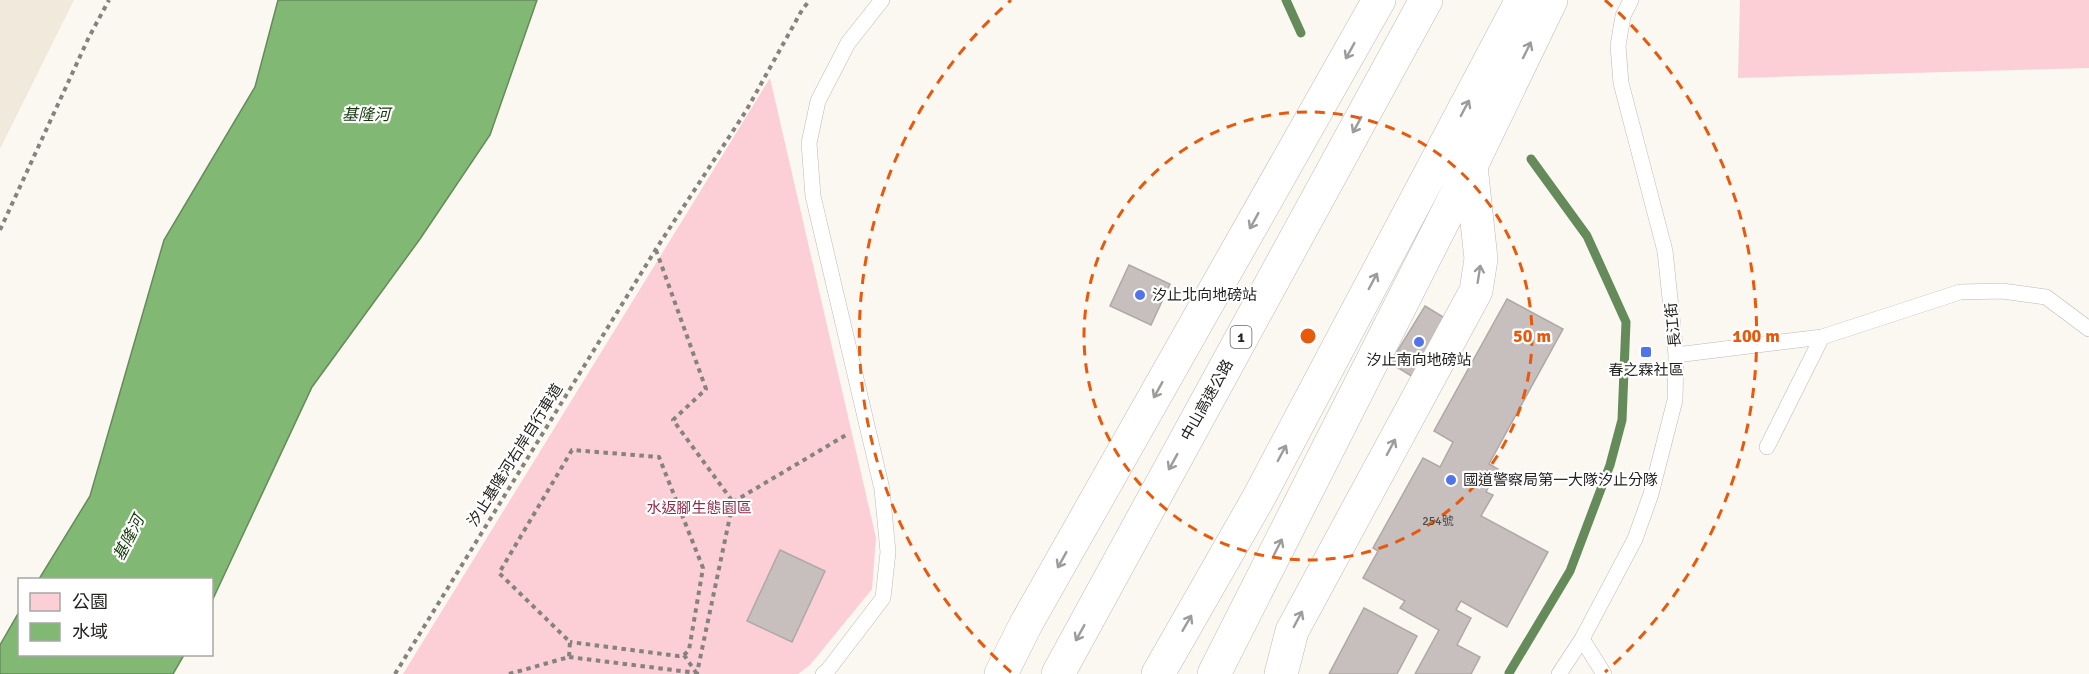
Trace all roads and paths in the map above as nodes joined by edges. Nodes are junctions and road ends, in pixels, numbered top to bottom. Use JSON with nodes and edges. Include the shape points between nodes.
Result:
{"nodes":[{"id":1,"x":109,"y":0,"type":"edge"},
{"id":2,"x":810,"y":0,"type":"edge"},
{"id":3,"x":882,"y":0,"type":"edge"},
{"id":4,"x":1378,"y":0,"type":"edge"},
{"id":5,"x":1426,"y":0,"type":"edge"},
{"id":6,"x":1522,"y":0,"type":"edge"},
{"id":7,"x":1551,"y":0,"type":"edge"},
{"id":8,"x":1631,"y":0,"type":"edge"},
{"id":9,"x":1471,"y":166,"type":"junction"},
{"id":10,"x":0,"y":230,"type":"edge"},
{"id":11,"x":656,"y":249,"type":"junction"},
{"id":12,"x":2089,"y":329,"type":"edge"},
{"id":13,"x":1822,"y":337,"type":"junction"},
{"id":14,"x":1676,"y":355,"type":"junction"},
{"id":15,"x":867,"y":423,"type":"junction"},
{"id":16,"x":1767,"y":447,"type":"dead end"},
{"id":17,"x":733,"y":502,"type":"junction"},
{"id":18,"x":1582,"y":639,"type":"junction"},
{"id":19,"x":570,"y":642,"type":"junction"},
{"id":20,"x":684,"y":655,"type":"junction"},
{"id":21,"x":569,"y":657,"type":"junction"},
{"id":22,"x":697,"y":673,"type":"edge"},
{"id":23,"x":395,"y":674,"type":"edge"},
{"id":24,"x":509,"y":674,"type":"edge"},
{"id":25,"x":823,"y":674,"type":"edge"},
{"id":26,"x":1000,"y":674,"type":"edge"},
{"id":27,"x":1058,"y":674,"type":"edge"},
{"id":28,"x":1158,"y":674,"type":"edge"},
{"id":29,"x":1214,"y":674,"type":"edge"},
{"id":30,"x":1281,"y":674,"type":"edge"},
{"id":31,"x":1559,"y":674,"type":"edge"},
{"id":32,"x":1604,"y":674,"type":"edge"}],
"edges":[{"from":1,"to":10,"type":"path"},
{"from":2,"to":11,"type":"path","name":"汐止基隆河右岸自行車道","via":[[746,111]]},
{"from":3,"to":15,"type":"lane","via":[[848,43],[818,101],[809,143],[813,196]]},
{"from":4,"to":26,"type":"highway","one_way":true},
{"from":5,"to":27,"type":"highway","name":"中山高速公路","number":"1","one_way":true},
{"from":28,"to":6,"type":"highway","one_way":true,"via":[[1258,499]]},
{"from":9,"to":7,"type":"highway","one_way":true},
{"from":8,"to":14,"type":"lane","name":"長江街","via":[[1623,16],[1618,46],[1621,83],[1665,251]]},
{"from":29,"to":9,"type":"highway","one_way":true},
{"from":30,"to":9,"type":"highway","one_way":true,"via":[[1292,631],[1476,291],[1481,259]]},
{"from":11,"to":17,"type":"path","via":[[706,389],[674,420]]},
{"from":11,"to":23,"type":"path","name":"汐止基隆河右岸自行車道"},
{"from":12,"to":13,"type":"lane","via":[[2046,297],[2002,291],[1960,292]]},
{"from":13,"to":14,"type":"lane"},
{"from":13,"to":16,"type":"lane"},
{"from":14,"to":18,"type":"lane","name":"長江街","via":[[1675,400],[1651,494],[1635,539]]},
{"from":15,"to":17,"type":"path"},
{"from":15,"to":25,"type":"lane","via":[[882,489],[888,552],[883,598]]},
{"from":17,"to":22,"type":"path"},
{"from":18,"to":31,"type":"lane","name":"長江街"},
{"from":18,"to":32,"type":"lane"},
{"from":19,"to":20,"type":"path"},
{"from":19,"to":20,"type":"path","via":[[499,573],[572,450],[659,456],[703,568]]},
{"from":19,"to":21,"type":"path"},
{"from":20,"to":22,"type":"path"},
{"from":21,"to":22,"type":"path"},
{"from":21,"to":24,"type":"path"}]}
